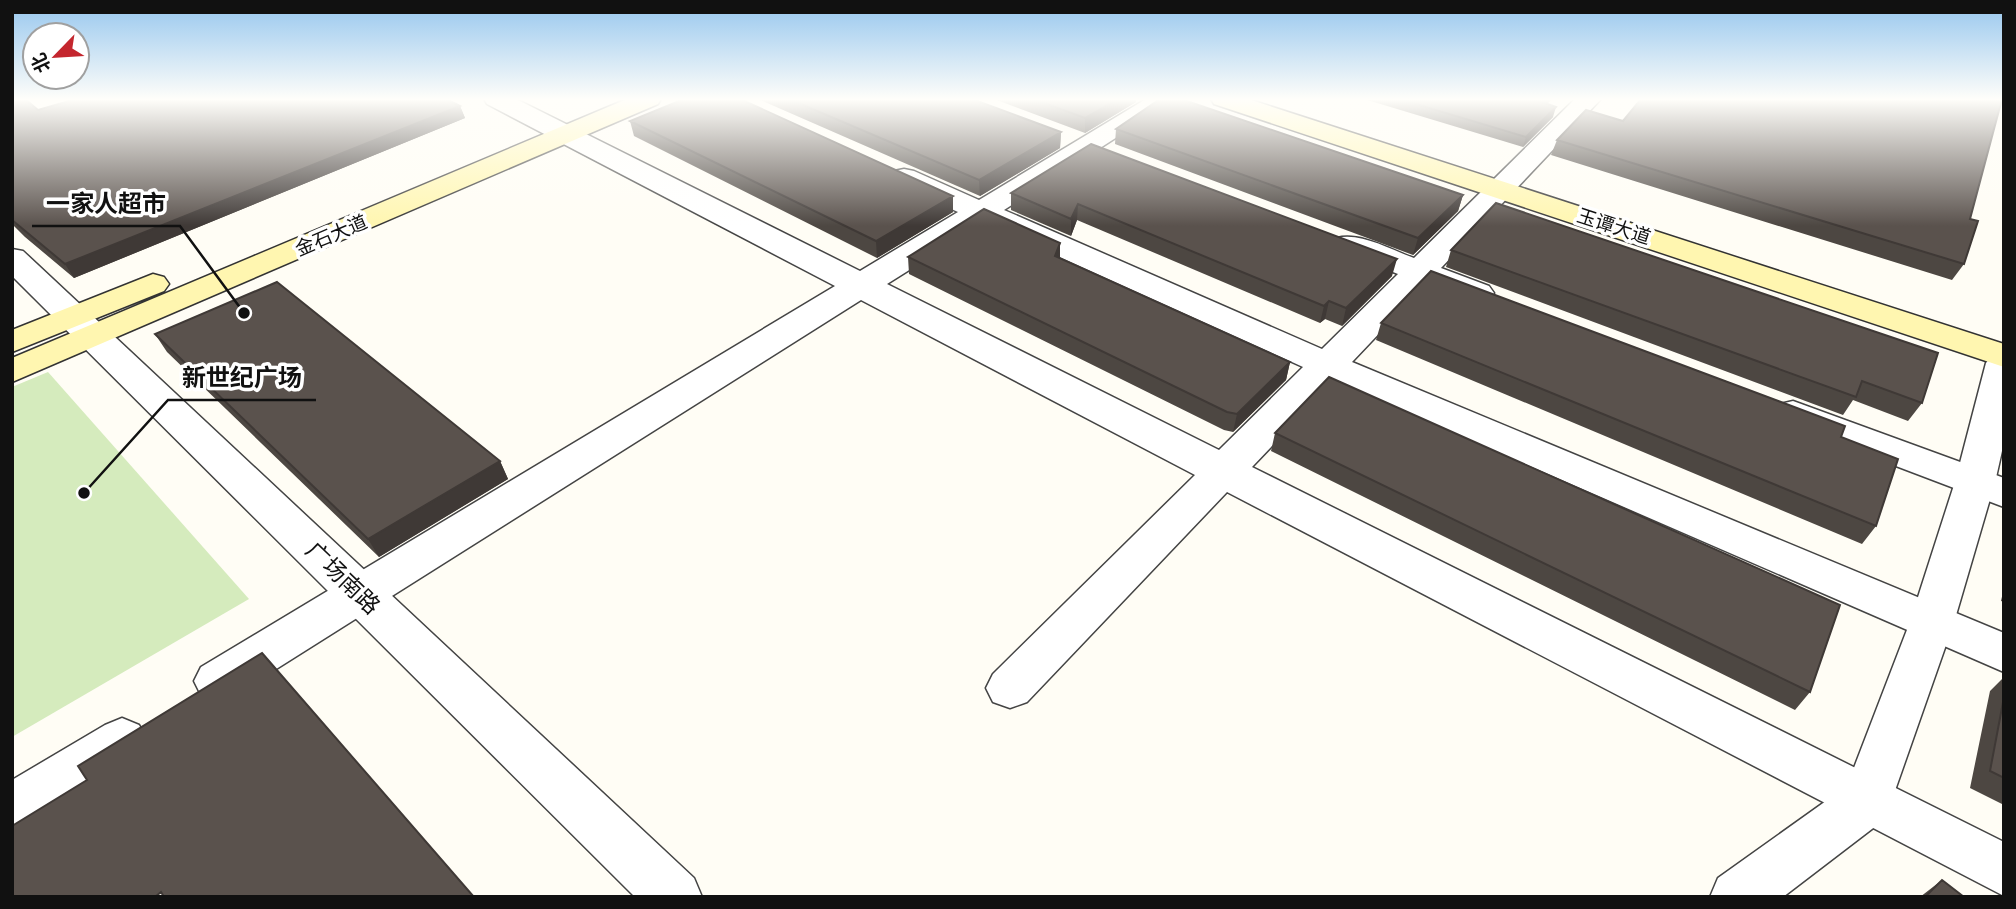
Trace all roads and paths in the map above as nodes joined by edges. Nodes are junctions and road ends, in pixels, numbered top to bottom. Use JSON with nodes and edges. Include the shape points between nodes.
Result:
{"nodes":[{"id":1,"x":520,"y":141,"type":"edge"},
{"id":2,"x":577,"y":141,"type":"edge"},
{"id":3,"x":1073,"y":141,"type":"edge"},
{"id":4,"x":1096,"y":141,"type":"edge"},
{"id":5,"x":1371,"y":141,"type":"edge"},
{"id":6,"x":1398,"y":141,"type":"edge"},
{"id":7,"x":1548,"y":141,"type":"edge"},
{"id":8,"x":1087,"y":147,"type":"junction"},
{"id":9,"x":868,"y":161,"type":"edge"},
{"id":10,"x":1126,"y":161,"type":"edge"},
{"id":11,"x":1509,"y":181,"type":"junction"},
{"id":12,"x":981,"y":212,"type":"junction"},
{"id":13,"x":1317,"y":233,"type":"edge"},
{"id":14,"x":12,"y":258,"type":"edge"},
{"id":15,"x":1420,"y":271,"type":"junction"},
{"id":16,"x":859,"y":288,"type":"junction"},
{"id":17,"x":1510,"y":305,"type":"edge"},
{"id":18,"x":84,"y":327,"type":"junction"},
{"id":19,"x":2004,"y":328,"type":"edge"},
{"id":20,"x":12,"y":342,"type":"edge"},
{"id":21,"x":2004,"y":356,"type":"edge"},
{"id":22,"x":2004,"y":363,"type":"edge"},
{"id":23,"x":1328,"y":365,"type":"junction"},
{"id":24,"x":12,"y":371,"type":"edge"},
{"id":25,"x":1768,"y":403,"type":"edge"},
{"id":26,"x":1222,"y":472,"type":"junction"},
{"id":27,"x":1989,"y":487,"type":"edge"},
{"id":28,"x":1932,"y":622,"type":"junction"},
{"id":29,"x":2004,"y":653,"type":"edge"},
{"id":30,"x":1010,"y":688,"type":"dead end"},
{"id":31,"x":189,"y":699,"type":"edge"},
{"id":32,"x":153,"y":721,"type":"edge"},
{"id":33,"x":1867,"y":802,"type":"junction"},
{"id":34,"x":12,"y":808,"type":"edge"},
{"id":35,"x":2004,"y":870,"type":"edge"},
{"id":36,"x":674,"y":897,"type":"edge"},
{"id":37,"x":1738,"y":897,"type":"edge"}],
"edges":[{"from":1,"to":18,"type":"main road","name":"金石大道"},
{"from":2,"to":16,"type":"street"},
{"from":3,"to":8,"type":"street"},
{"from":4,"to":8,"type":"street"},
{"from":5,"to":11,"type":"main road","name":"玉谭大道"},
{"from":6,"to":11,"type":"main road","name":"玉谭大道"},
{"from":7,"to":11,"type":"street"},
{"from":8,"to":10,"type":"street"},
{"from":8,"to":12,"type":"street"},
{"from":9,"to":12,"type":"street"},
{"from":11,"to":15,"type":"street"},
{"from":11,"to":19,"type":"main road","name":"玉谭大道"},
{"from":11,"to":21,"type":"main road","name":"玉谭大道"},
{"from":12,"to":16,"type":"street"},
{"from":12,"to":23,"type":"street"},
{"from":13,"to":15,"type":"street"},
{"from":14,"to":18,"type":"street","name":"广场南路"},
{"from":15,"to":17,"type":"street"},
{"from":15,"to":23,"type":"street"},
{"from":16,"to":26,"type":"street"},
{"from":16,"to":31,"type":"street"},
{"from":18,"to":20,"type":"main road","name":"金石大道"},
{"from":18,"to":24,"type":"main road","name":"金石大道"},
{"from":18,"to":36,"type":"street","name":"广场南路"},
{"from":22,"to":27,"type":"street"},
{"from":23,"to":26,"type":"street"},
{"from":23,"to":28,"type":"street"},
{"from":25,"to":27,"type":"street"},
{"from":26,"to":30,"type":"street"},
{"from":26,"to":33,"type":"street"},
{"from":27,"to":28,"type":"street"},
{"from":28,"to":29,"type":"street"},
{"from":28,"to":33,"type":"street"},
{"from":32,"to":34,"type":"street"},
{"from":33,"to":35,"type":"street"},
{"from":33,"to":37,"type":"street"}]}
